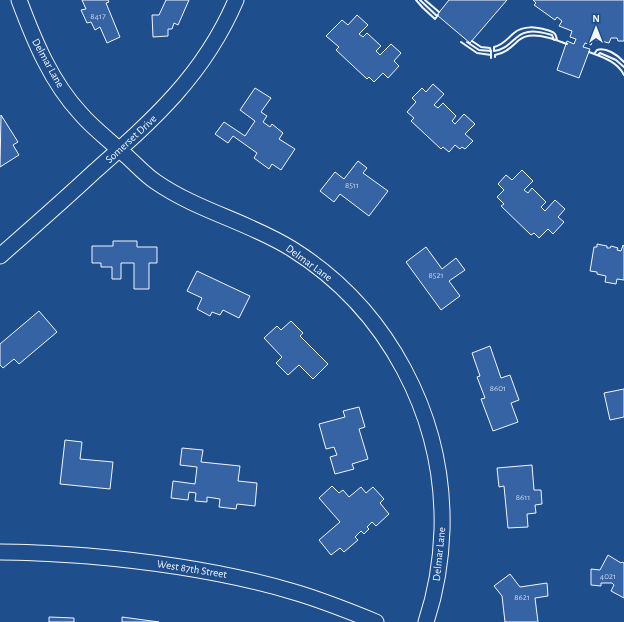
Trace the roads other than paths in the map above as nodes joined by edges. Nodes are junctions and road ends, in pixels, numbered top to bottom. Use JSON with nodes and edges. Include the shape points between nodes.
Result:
{"nodes":[{"id":1,"x":19,"y":0,"type":"edge"},
{"id":2,"x":236,"y":0,"type":"edge"},
{"id":3,"x":120,"y":150,"type":"junction"},
{"id":4,"x":0,"y":256,"type":"edge"},
{"id":5,"x":0,"y":552,"type":"edge"},
{"id":6,"x":376,"y":622,"type":"edge"},
{"id":7,"x":426,"y":622,"type":"edge"}],
"edges":[{"from":1,"to":3,"type":"street","name":"Delmar Lane","via":[[31,34],[62,89],[80,114]]},
{"from":2,"to":3,"type":"street","name":"Somerset Drive","via":[[210,51],[187,82]]},
{"from":3,"to":4,"type":"street","name":"Somerset Drive"},
{"from":3,"to":7,"type":"street","name":"Delmar Lane","via":[[155,181],[189,202],[264,234],[291,248],[322,270],[350,295],[396,354],[423,409],[434,444],[441,487],[441,557]]},
{"from":5,"to":6,"type":"street","name":"West 87th Street","via":[[120,559],[220,573],[294,592]]}]}
